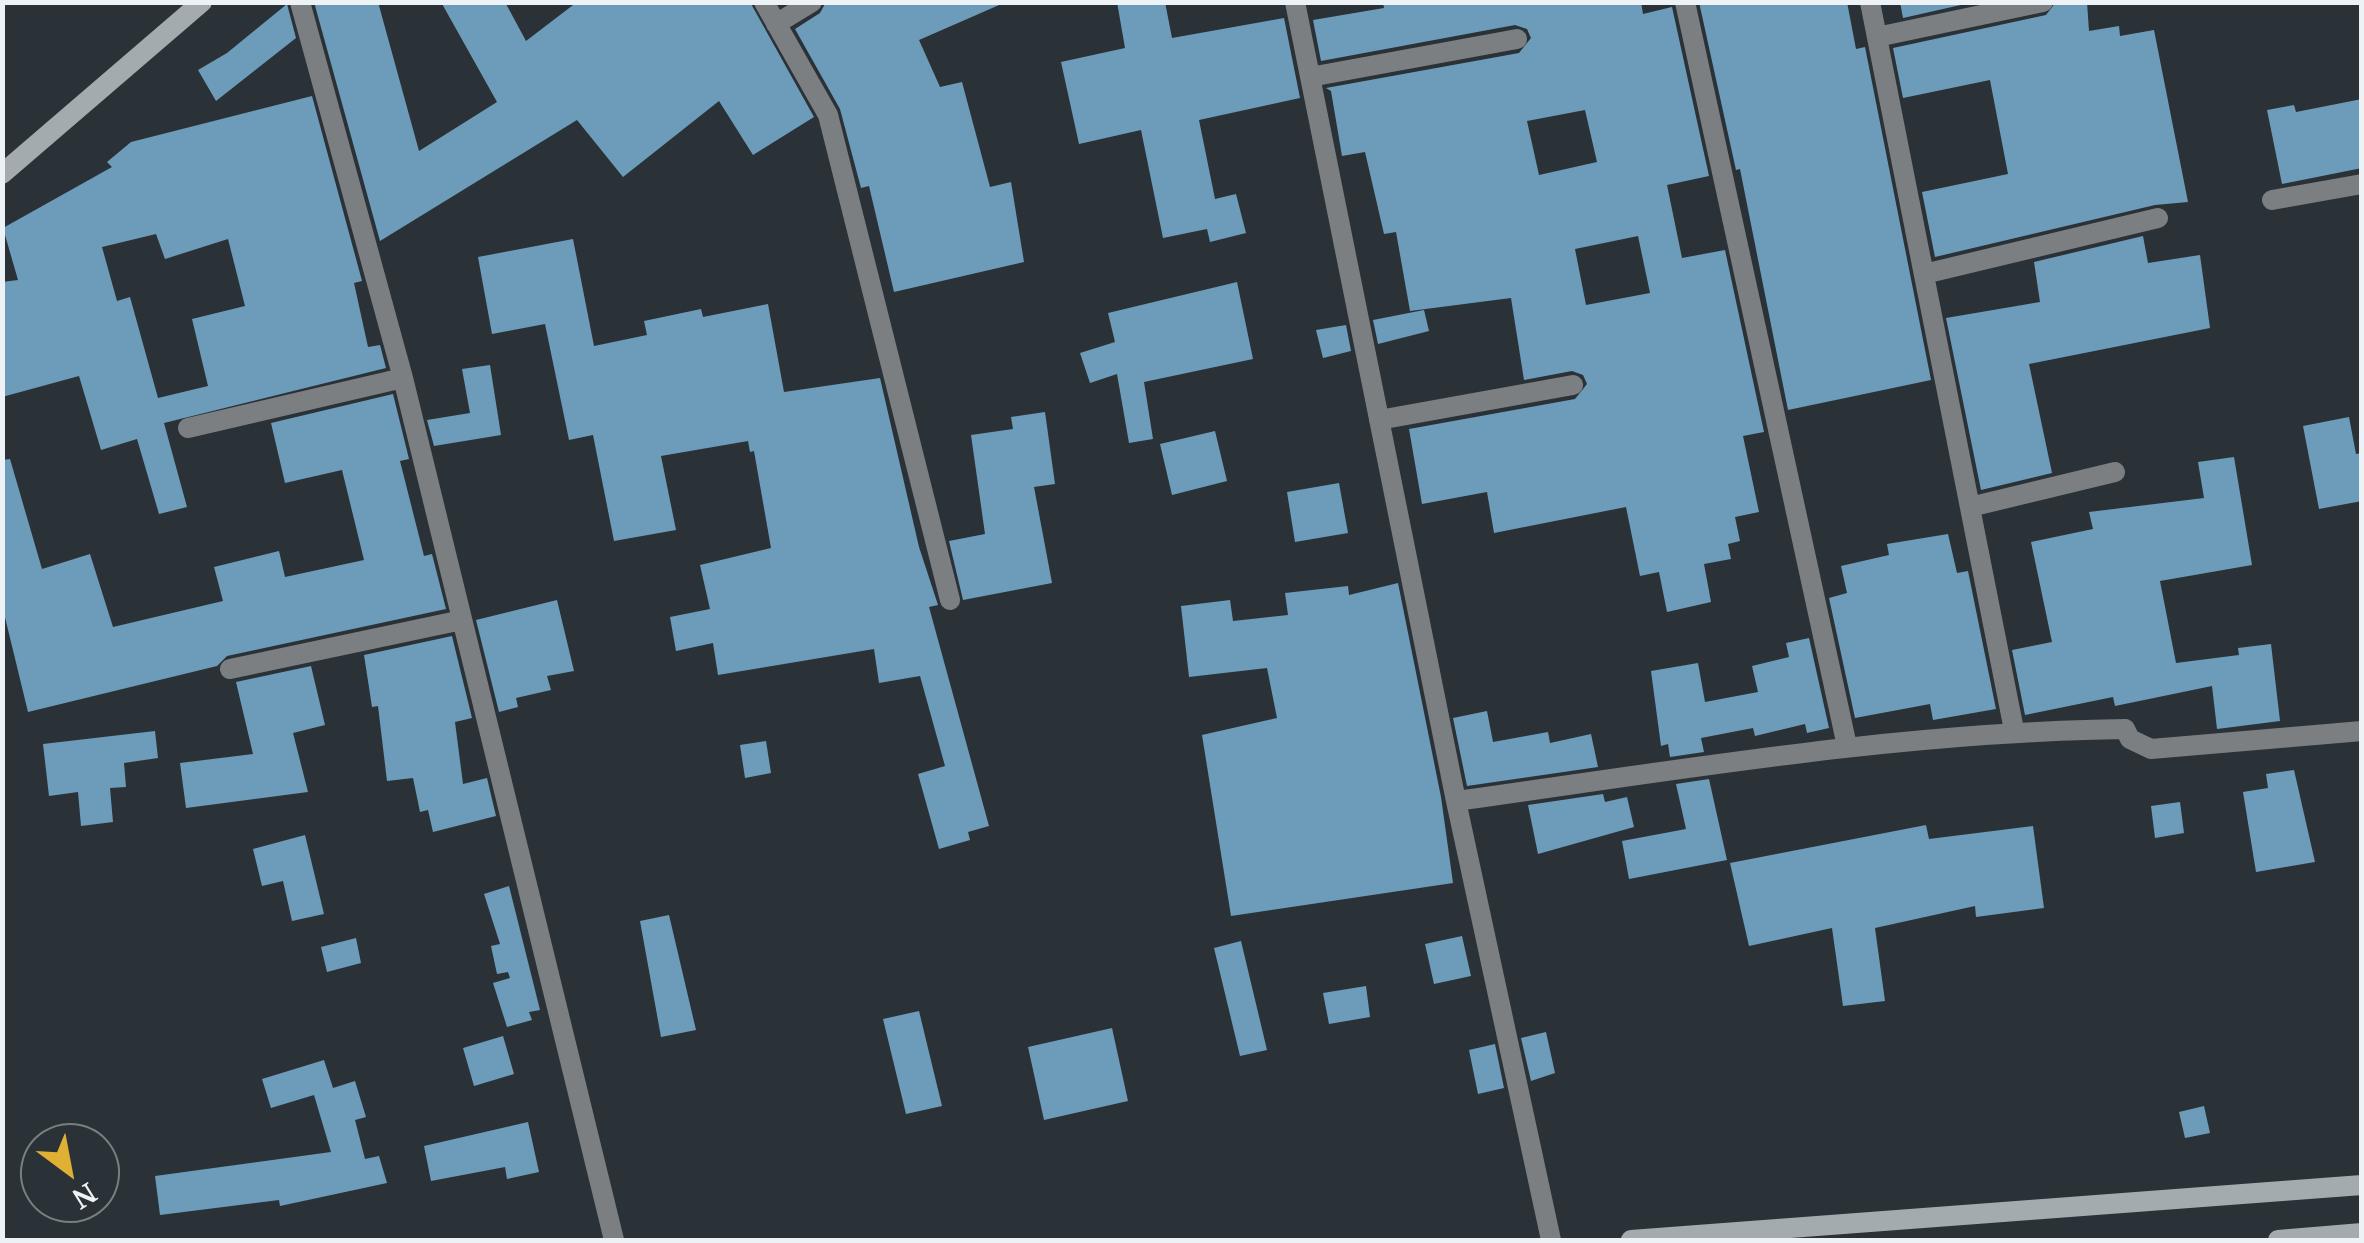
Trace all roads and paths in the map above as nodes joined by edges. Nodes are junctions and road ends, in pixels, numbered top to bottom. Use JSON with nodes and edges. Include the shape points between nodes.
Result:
{"nodes":[{"id":1,"x":202,"y":2,"type":"edge"},
{"id":2,"x":300,"y":2,"type":"edge"},
{"id":3,"x":764,"y":2,"type":"edge"},
{"id":4,"x":812,"y":2,"type":"edge"},
{"id":5,"x":1295,"y":2,"type":"edge"},
{"id":6,"x":1684,"y":2,"type":"edge"},
{"id":7,"x":1870,"y":2,"type":"edge"},
{"id":8,"x":2043,"y":2,"type":"edge"},
{"id":9,"x":776,"y":24,"type":"junction"},
{"id":10,"x":1877,"y":37,"type":"junction"},
{"id":11,"x":1517,"y":39,"type":"dead end"},
{"id":12,"x":1310,"y":76,"type":"junction"},
{"id":13,"x":2,"y":174,"type":"edge"},
{"id":14,"x":2362,"y":184,"type":"edge"},
{"id":15,"x":2272,"y":200,"type":"dead end"},
{"id":16,"x":2158,"y":218,"type":"dead end"},
{"id":17,"x":1924,"y":274,"type":"junction"},
{"id":18,"x":403,"y":378,"type":"junction"},
{"id":19,"x":1572,"y":385,"type":"dead end"},
{"id":20,"x":1380,"y":420,"type":"junction"},
{"id":21,"x":188,"y":428,"type":"dead end"},
{"id":22,"x":2115,"y":472,"type":"dead end"},
{"id":23,"x":1970,"y":507,"type":"junction"},
{"id":24,"x":950,"y":600,"type":"dead end"},
{"id":25,"x":462,"y":620,"type":"junction"},
{"id":26,"x":230,"y":670,"type":"dead end"},
{"id":27,"x":2014,"y":730,"type":"junction"},
{"id":28,"x":2362,"y":731,"type":"edge"},
{"id":29,"x":1847,"y":746,"type":"junction"},
{"id":30,"x":1456,"y":802,"type":"junction"},
{"id":31,"x":2362,"y":1185,"type":"edge"},
{"id":32,"x":2362,"y":1233,"type":"edge"},
{"id":33,"x":614,"y":1240,"type":"edge"},
{"id":34,"x":1551,"y":1240,"type":"edge"},
{"id":35,"x":1631,"y":1240,"type":"edge"},
{"id":36,"x":2278,"y":1240,"type":"edge"}],
"edges":[{"from":1,"to":13,"type":"main road"},
{"from":2,"to":18,"type":"street"},
{"from":3,"to":9,"type":"street"},
{"from":4,"to":9,"type":"street"},
{"from":5,"to":12,"type":"street"},
{"from":6,"to":29,"type":"street"},
{"from":7,"to":10,"type":"street"},
{"from":8,"to":10,"type":"street"},
{"from":9,"to":24,"type":"street","via":[[828,115]]},
{"from":10,"to":17,"type":"street"},
{"from":11,"to":12,"type":"street"},
{"from":12,"to":20,"type":"street"},
{"from":14,"to":15,"type":"street"},
{"from":16,"to":17,"type":"street"},
{"from":17,"to":23,"type":"street"},
{"from":18,"to":21,"type":"street"},
{"from":18,"to":25,"type":"street"},
{"from":19,"to":20,"type":"street"},
{"from":20,"to":30,"type":"street"},
{"from":22,"to":23,"type":"street"},
{"from":23,"to":27,"type":"street"},
{"from":25,"to":26,"type":"street"},
{"from":25,"to":33,"type":"street"},
{"from":27,"to":28,"type":"street","via":[[2125,729],[2130,740],[2151,750]]},
{"from":27,"to":29,"type":"street"},
{"from":29,"to":30,"type":"street"},
{"from":30,"to":34,"type":"street"},
{"from":31,"to":35,"type":"main road"},
{"from":32,"to":36,"type":"main road"}]}
